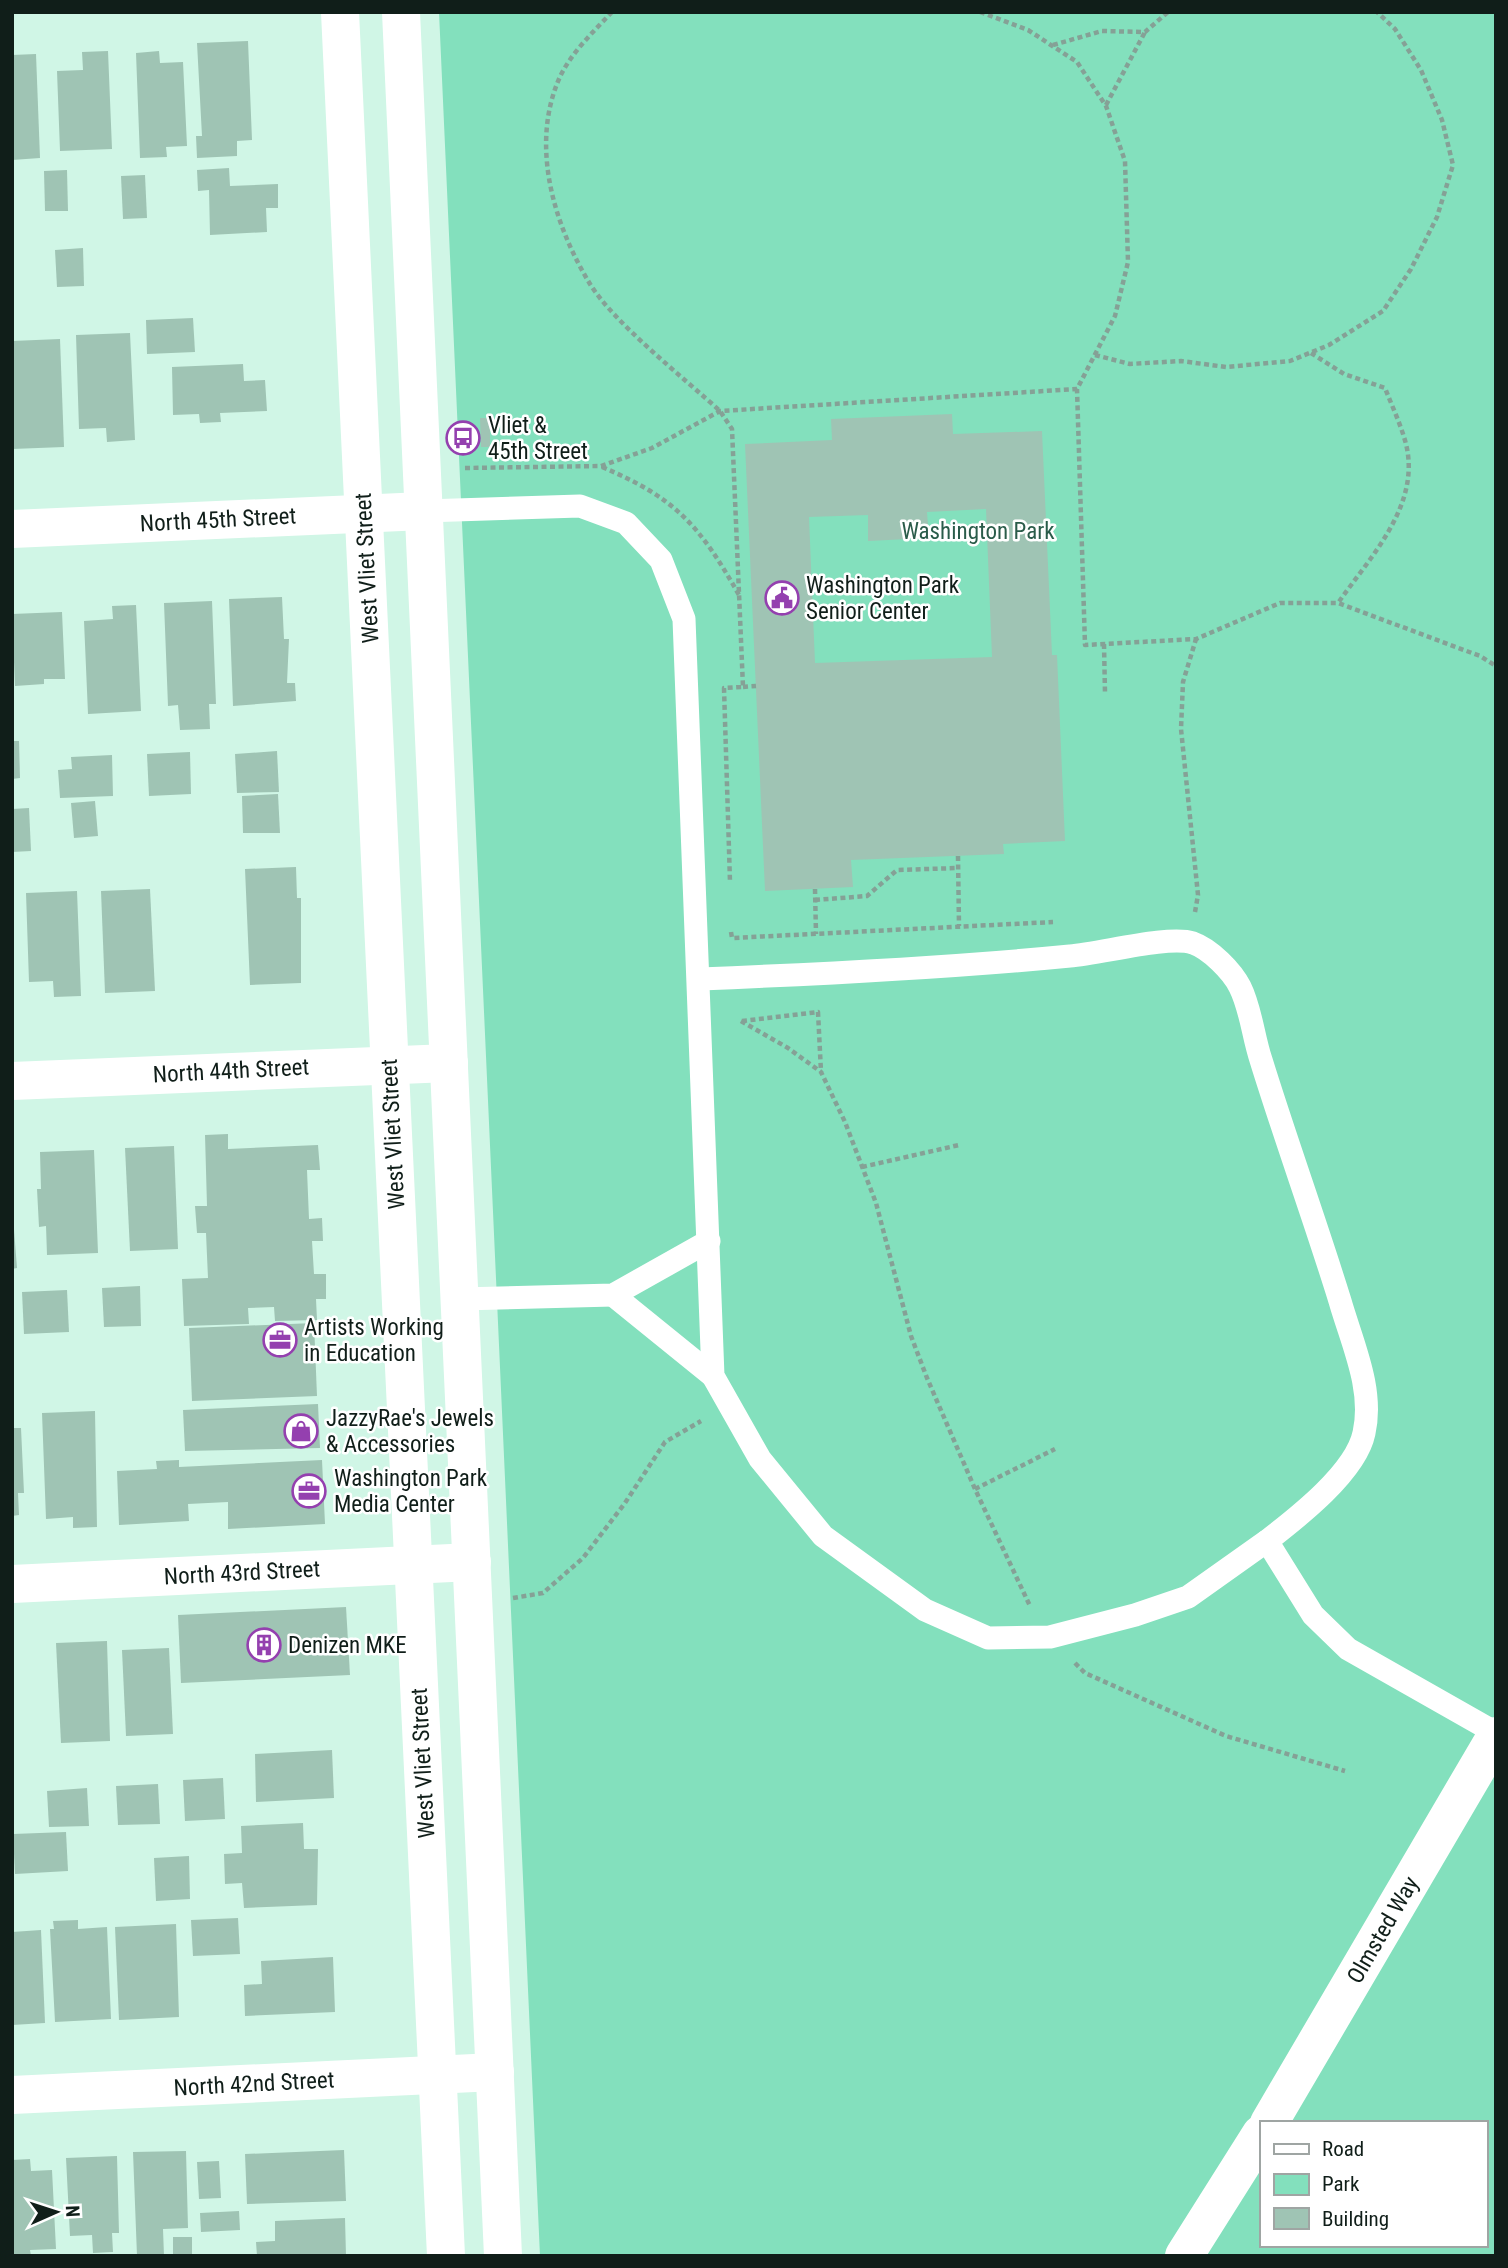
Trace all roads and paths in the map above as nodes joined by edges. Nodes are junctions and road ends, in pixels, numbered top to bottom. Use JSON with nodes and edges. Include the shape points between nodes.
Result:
{"nodes":[{"id":1,"x":340,"y":12,"type":"edge"},
{"id":2,"x":401,"y":12,"type":"edge"},
{"id":3,"x":612,"y":12,"type":"edge"},
{"id":4,"x":980,"y":12,"type":"edge"},
{"id":5,"x":1168,"y":12,"type":"edge"},
{"id":6,"x":1377,"y":12,"type":"edge"},
{"id":7,"x":1145,"y":32,"type":"junction"},
{"id":8,"x":1052,"y":46,"type":"junction"},
{"id":9,"x":1106,"y":106,"type":"junction"},
{"id":10,"x":1310,"y":353,"type":"junction"},
{"id":11,"x":1095,"y":355,"type":"junction"},
{"id":12,"x":1077,"y":389,"type":"junction"},
{"id":13,"x":720,"y":411,"type":"junction"},
{"id":14,"x":601,"y":466,"type":"junction"},
{"id":15,"x":465,"y":468,"type":"dead end"},
{"id":16,"x":424,"y":511,"type":"junction"},
{"id":17,"x":364,"y":513,"type":"junction"},
{"id":18,"x":12,"y":529,"type":"edge"},
{"id":19,"x":740,"y":598,"type":"junction"},
{"id":20,"x":1338,"y":603,"type":"junction"},
{"id":21,"x":1196,"y":639,"type":"junction"},
{"id":22,"x":1104,"y":644,"type":"junction"},
{"id":23,"x":1496,"y":666,"type":"edge"},
{"id":24,"x":743,"y":687,"type":"junction"},
{"id":25,"x":756,"y":687,"type":"dead end"},
{"id":26,"x":1105,"y":692,"type":"dead end"},
{"id":27,"x":958,"y":856,"type":"dead end"},
{"id":28,"x":958,"y":868,"type":"junction"},
{"id":29,"x":815,"y":889,"type":"dead end"},
{"id":30,"x":730,"y":896,"type":"dead end"},
{"id":31,"x":815,"y":900,"type":"junction"},
{"id":32,"x":1067,"y":921,"type":"dead end"},
{"id":33,"x":731,"y":924,"type":"dead end"},
{"id":34,"x":959,"y":926,"type":"junction"},
{"id":35,"x":816,"y":934,"type":"junction"},
{"id":36,"x":1193,"y":943,"type":"junction"},
{"id":37,"x":700,"y":979,"type":"junction"},
{"id":38,"x":449,"y":1063,"type":"junction"},
{"id":39,"x":390,"y":1065,"type":"junction"},
{"id":40,"x":821,"y":1072,"type":"junction"},
{"id":41,"x":12,"y":1081,"type":"edge"},
{"id":42,"x":958,"y":1145,"type":"dead end"},
{"id":43,"x":863,"y":1167,"type":"junction"},
{"id":44,"x":709,"y":1241,"type":"junction"},
{"id":45,"x":613,"y":1296,"type":"junction"},
{"id":46,"x":460,"y":1300,"type":"junction"},
{"id":47,"x":713,"y":1376,"type":"junction"},
{"id":48,"x":730,"y":1405,"type":"junction"},
{"id":49,"x":1055,"y":1449,"type":"dead end"},
{"id":50,"x":975,"y":1489,"type":"junction"},
{"id":51,"x":1267,"y":1541,"type":"junction"},
{"id":52,"x":472,"y":1562,"type":"junction"},
{"id":53,"x":414,"y":1565,"type":"junction"},
{"id":54,"x":12,"y":1584,"type":"edge"},
{"id":55,"x":513,"y":1598,"type":"dead end"},
{"id":56,"x":1050,"y":1637,"type":"junction"},
{"id":57,"x":1496,"y":1735,"type":"edge"},
{"id":58,"x":1345,"y":1771,"type":"dead end"},
{"id":59,"x":495,"y":2072,"type":"junction"},
{"id":60,"x":438,"y":2075,"type":"junction"},
{"id":61,"x":12,"y":2095,"type":"edge"},
{"id":62,"x":1270,"y":2121,"type":"edge"},
{"id":63,"x":1260,"y":2136,"type":"edge"},
{"id":64,"x":446,"y":2256,"type":"edge"},
{"id":65,"x":503,"y":2256,"type":"edge"},
{"id":66,"x":1184,"y":2256,"type":"edge"}],
"edges":[{"from":1,"to":17,"type":"street","name":"West Vliet Street"},
{"from":2,"to":16,"type":"street"},
{"from":3,"to":13,"type":"path","via":[[559,78],[548,119],[552,198],[591,285]]},
{"from":4,"to":8,"type":"path","via":[[1028,30]]},
{"from":5,"to":7,"type":"path"},
{"from":6,"to":10,"type":"path","via":[[1395,29],[1421,71],[1442,120],[1453,165],[1437,217],[1383,311]]},
{"from":7,"to":8,"type":"path","via":[[1102,31]]},
{"from":7,"to":9,"type":"path"},
{"from":8,"to":9,"type":"path","via":[[1077,62]]},
{"from":9,"to":11,"type":"path","via":[[1125,161],[1128,262],[1115,316]]},
{"from":10,"to":11,"type":"path","via":[[1290,361],[1226,367],[1181,361],[1130,364]]},
{"from":10,"to":20,"type":"path","via":[[1344,374],[1385,388],[1406,446],[1406,486],[1399,516]]},
{"from":11,"to":12,"type":"path"},
{"from":12,"to":13,"type":"path"},
{"from":12,"to":22,"type":"path","via":[[1085,645]]},
{"from":13,"to":14,"type":"path","via":[[652,448]]},
{"from":13,"to":19,"type":"path","via":[[732,429]]},
{"from":14,"to":15,"type":"path"},
{"from":14,"to":19,"type":"path","via":[[674,505],[703,536]]},
{"from":16,"to":17,"type":"street","name":"North 45th Street"},
{"from":16,"to":37,"type":"lane","via":[[580,506],[626,523],[661,560],[684,619]]},
{"from":16,"to":38,"type":"street"},
{"from":17,"to":18,"type":"street","name":"North 45th Street"},
{"from":17,"to":39,"type":"street","name":"West Vliet Street"},
{"from":19,"to":24,"type":"path"},
{"from":20,"to":21,"type":"path","via":[[1280,603]]},
{"from":20,"to":23,"type":"path"},
{"from":21,"to":22,"type":"path"},
{"from":21,"to":36,"type":"path","via":[[1183,681],[1181,729],[1198,895]]},
{"from":22,"to":26,"type":"path"},
{"from":24,"to":25,"type":"path"},
{"from":24,"to":30,"type":"path","via":[[724,688]]},
{"from":27,"to":28,"type":"path"},
{"from":28,"to":31,"type":"path","via":[[897,870],[867,896]]},
{"from":28,"to":34,"type":"path"},
{"from":29,"to":31,"type":"path"},
{"from":31,"to":35,"type":"path"},
{"from":32,"to":34,"type":"path"},
{"from":33,"to":35,"type":"path","via":[[732,938]]},
{"from":34,"to":35,"type":"path"},
{"from":36,"to":37,"type":"lane","via":[[943,968]]},
{"from":36,"to":51,"type":"lane","via":[[1219,961],[1245,999],[1366,1389],[1364,1434],[1344,1470],[1309,1509]]},
{"from":37,"to":44,"type":"lane"},
{"from":38,"to":39,"type":"street","name":"North 44th Street"},
{"from":38,"to":46,"type":"street"},
{"from":39,"to":41,"type":"street","name":"North 44th Street"},
{"from":39,"to":53,"type":"street","name":"West Vliet Street"},
{"from":40,"to":40,"type":"path","via":[[788,1048],[741,1021],[818,1012]]},
{"from":40,"to":43,"type":"path"},
{"from":42,"to":43,"type":"path"},
{"from":43,"to":50,"type":"path","via":[[911,1336]]},
{"from":44,"to":45,"type":"lane"},
{"from":44,"to":47,"type":"lane"},
{"from":45,"to":46,"type":"lane"},
{"from":45,"to":47,"type":"lane"},
{"from":46,"to":52,"type":"street"},
{"from":47,"to":48,"type":"lane"},
{"from":48,"to":55,"type":"path","via":[[665,1442],[583,1558],[543,1593]]},
{"from":48,"to":56,"type":"lane","via":[[760,1459],[823,1536],[925,1610],[988,1638]]},
{"from":49,"to":50,"type":"path"},
{"from":50,"to":56,"type":"path","via":[[1027,1602]]},
{"from":51,"to":56,"type":"lane","via":[[1188,1597]]},
{"from":51,"to":57,"type":"lane","via":[[1313,1615],[1348,1649]]},
{"from":52,"to":53,"type":"street","name":"North 43rd Street"},
{"from":52,"to":59,"type":"street"},
{"from":53,"to":54,"type":"street","name":"North 43rd Street"},
{"from":53,"to":60,"type":"street","name":"West Vliet Street"},
{"from":56,"to":58,"type":"path","via":[[1085,1673],[1226,1736]]},
{"from":57,"to":62,"type":"street","name":"Olmsted Way"},
{"from":59,"to":60,"type":"street","name":"North 42nd Street"},
{"from":59,"to":65,"type":"street"},
{"from":60,"to":61,"type":"street","name":"North 42nd Street"},
{"from":60,"to":64,"type":"street","name":"West Vliet Street"},
{"from":63,"to":66,"type":"street"}]}
